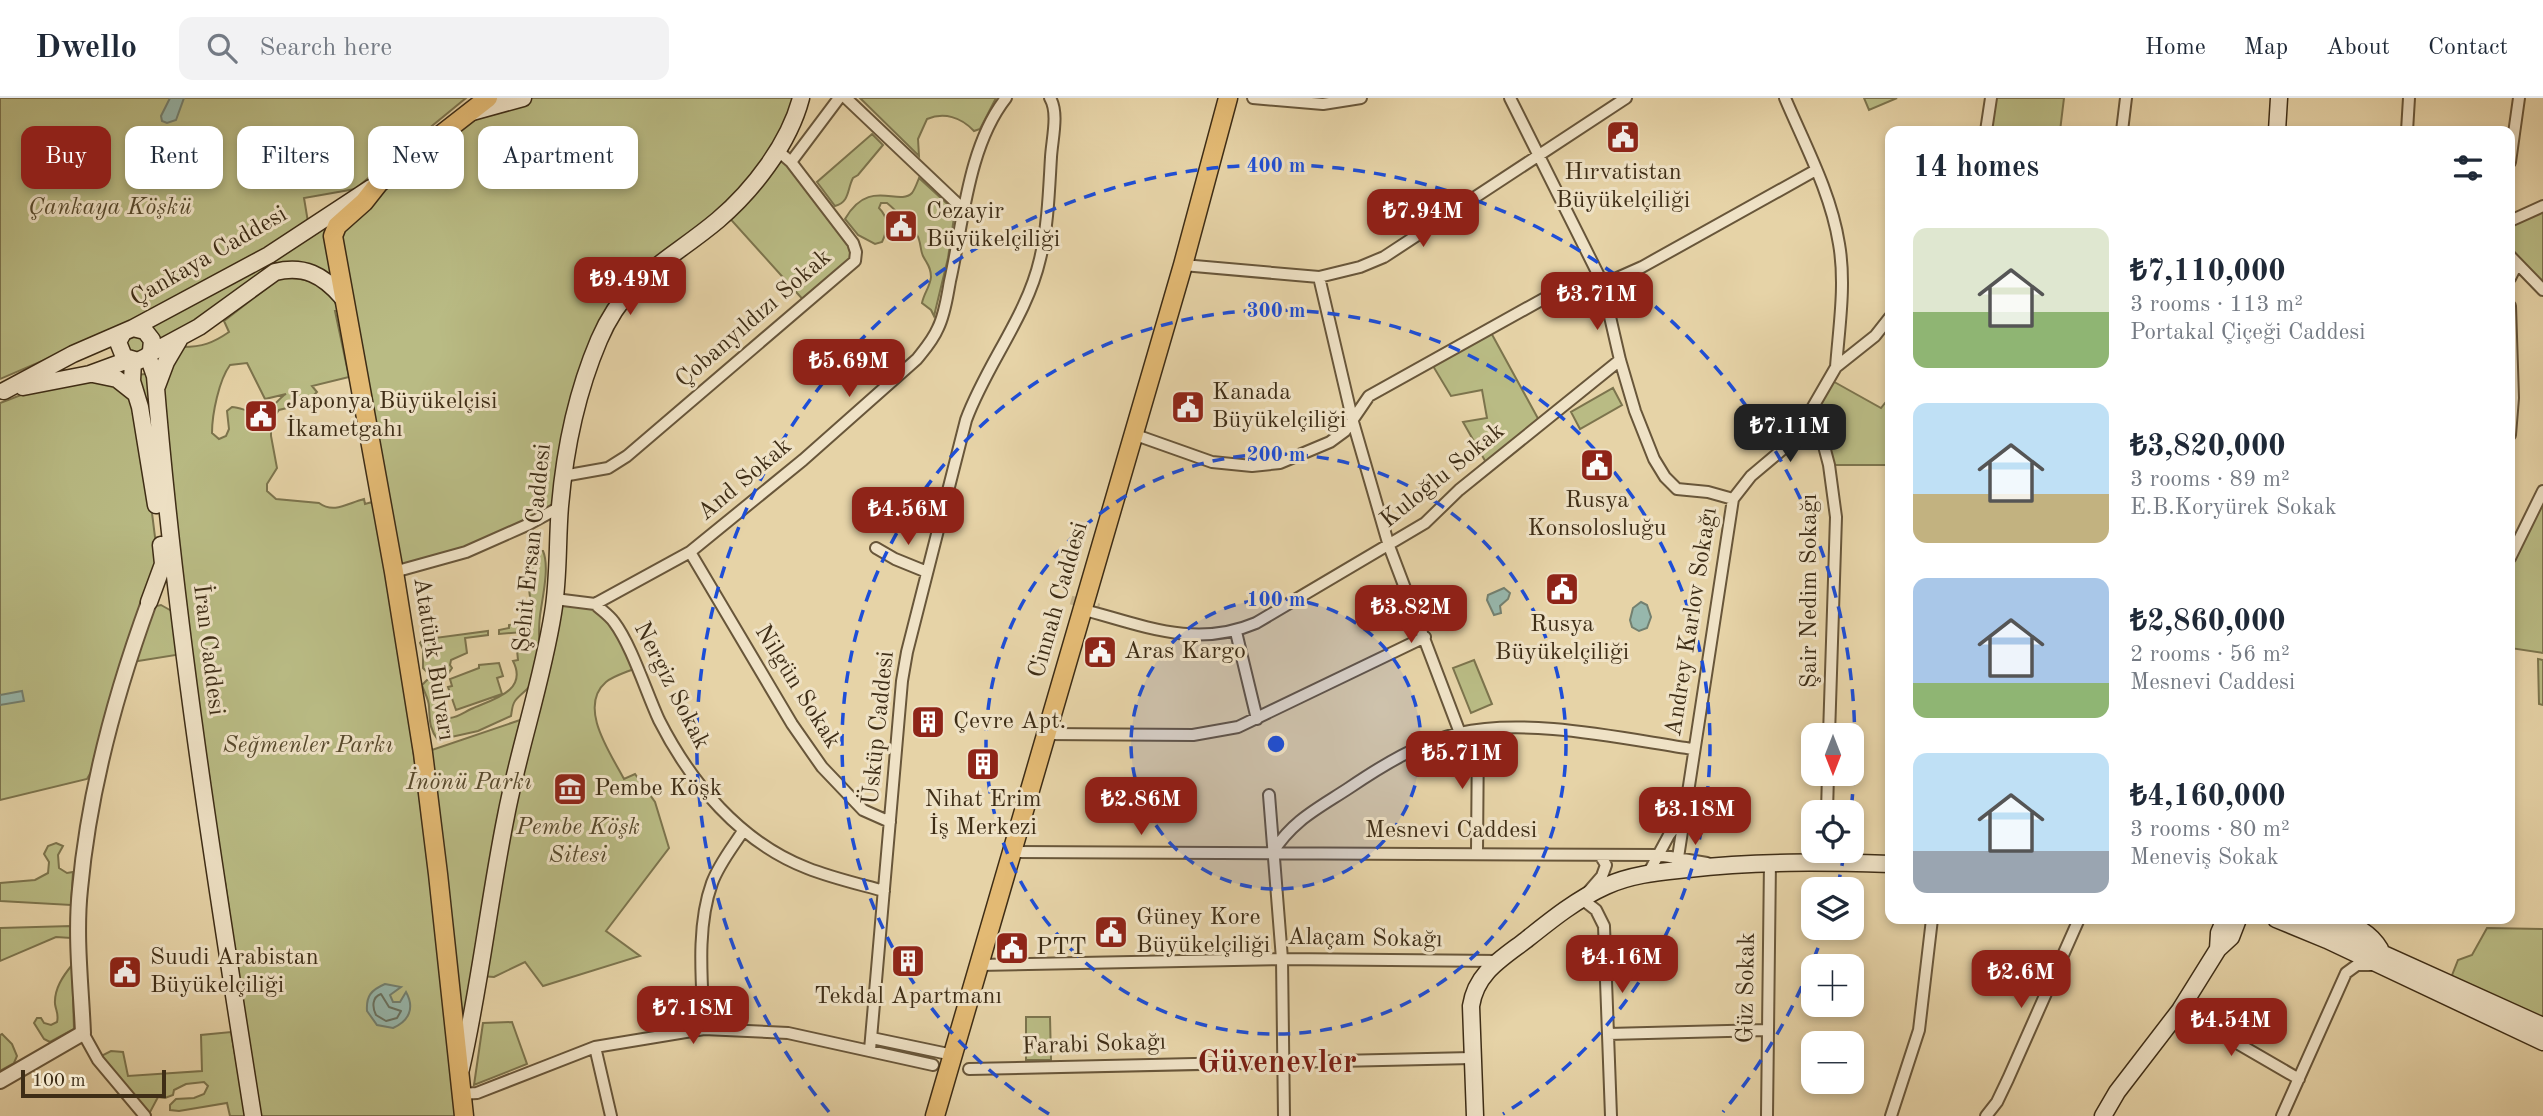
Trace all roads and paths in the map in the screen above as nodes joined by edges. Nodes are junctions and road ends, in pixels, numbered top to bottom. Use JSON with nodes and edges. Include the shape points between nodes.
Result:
{"nodes":[{"id":1,"x":488,"y":98,"type":"edge"},
{"id":2,"x":523,"y":98,"type":"edge"},
{"id":3,"x":801,"y":98,"type":"edge"},
{"id":4,"x":839,"y":98,"type":"edge"},
{"id":5,"x":846,"y":98,"type":"edge"},
{"id":6,"x":1006,"y":98,"type":"edge"},
{"id":7,"x":1050,"y":98,"type":"edge"},
{"id":8,"x":1228,"y":98,"type":"edge"},
{"id":9,"x":1253,"y":98,"type":"edge"},
{"id":10,"x":1361,"y":98,"type":"edge"},
{"id":11,"x":1510,"y":98,"type":"edge"},
{"id":12,"x":1626,"y":98,"type":"edge"},
{"id":13,"x":1785,"y":98,"type":"edge"},
{"id":14,"x":1991,"y":98,"type":"edge"},
{"id":15,"x":2126,"y":98,"type":"edge"},
{"id":16,"x":2279,"y":98,"type":"edge"},
{"id":17,"x":2409,"y":98,"type":"edge"},
{"id":18,"x":2519,"y":98,"type":"edge"},
{"id":19,"x":469,"y":113,"type":"junction"},
{"id":20,"x":452,"y":126,"type":"edge"},
{"id":21,"x":1987,"y":126,"type":"edge"},
{"id":22,"x":2123,"y":126,"type":"edge"},
{"id":23,"x":2277,"y":126,"type":"edge"},
{"id":24,"x":2407,"y":126,"type":"edge"},
{"id":25,"x":2515,"y":126,"type":"edge"},
{"id":26,"x":777,"y":150,"type":"junction"},
{"id":27,"x":1538,"y":154,"type":"junction"},
{"id":28,"x":791,"y":162,"type":"junction"},
{"id":29,"x":1816,"y":170,"type":"junction"},
{"id":30,"x":370,"y":189,"type":"edge"},
{"id":31,"x":373,"y":189,"type":"edge"},
{"id":32,"x":2543,"y":206,"type":"edge"},
{"id":33,"x":963,"y":209,"type":"junction"},
{"id":34,"x":2515,"y":219,"type":"edge"},
{"id":35,"x":2515,"y":262,"type":"edge"},
{"id":36,"x":1182,"y":265,"type":"junction"},
{"id":37,"x":1319,"y":277,"type":"junction"},
{"id":38,"x":1602,"y":282,"type":"junction"},
{"id":39,"x":2543,"y":290,"type":"edge"},
{"id":40,"x":342,"y":297,"type":"junction"},
{"id":41,"x":1885,"y":323,"type":"edge"},
{"id":42,"x":128,"y":330,"type":"junction"},
{"id":43,"x":180,"y":338,"type":"junction"},
{"id":44,"x":140,"y":358,"type":"junction"},
{"id":45,"x":1620,"y":359,"type":"junction"},
{"id":46,"x":1836,"y":367,"type":"junction"},
{"id":47,"x":90,"y":373,"type":"junction"},
{"id":48,"x":156,"y":388,"type":"junction"},
{"id":49,"x":3,"y":391,"type":"edge"},
{"id":50,"x":136,"y":394,"type":"junction"},
{"id":51,"x":1814,"y":408,"type":"junction"},
{"id":52,"x":1353,"y":422,"type":"junction"},
{"id":53,"x":1133,"y":435,"type":"junction"},
{"id":54,"x":563,"y":476,"type":"junction"},
{"id":55,"x":2543,"y":491,"type":"edge"},
{"id":56,"x":1733,"y":499,"type":"junction"},
{"id":57,"x":560,"y":507,"type":"junction"},
{"id":58,"x":1389,"y":546,"type":"junction"},
{"id":59,"x":876,"y":548,"type":"dead end"},
{"id":60,"x":2515,"y":548,"type":"edge"},
{"id":61,"x":690,"y":552,"type":"junction"},
{"id":62,"x":394,"y":572,"type":"junction"},
{"id":63,"x":927,"y":572,"type":"junction"},
{"id":64,"x":555,"y":599,"type":"junction"},
{"id":65,"x":149,"y":603,"type":"junction"},
{"id":66,"x":595,"y":604,"type":"junction"},
{"id":67,"x":1082,"y":609,"type":"junction"},
{"id":68,"x":180,"y":612,"type":"junction"},
{"id":69,"x":1236,"y":632,"type":"junction"},
{"id":70,"x":1425,"y":637,"type":"junction"},
{"id":71,"x":1257,"y":719,"type":"junction"},
{"id":72,"x":1829,"y":723,"type":"edge"},
{"id":73,"x":1478,"y":730,"type":"junction"},
{"id":74,"x":1460,"y":733,"type":"junction"},
{"id":75,"x":1045,"y":734,"type":"junction"},
{"id":76,"x":1693,"y":749,"type":"junction"},
{"id":77,"x":1269,"y":795,"type":"dead end"},
{"id":78,"x":1683,"y":817,"type":"junction"},
{"id":79,"x":890,"y":822,"type":"junction"},
{"id":80,"x":743,"y":831,"type":"junction"},
{"id":81,"x":1010,"y":852,"type":"junction"},
{"id":82,"x":1272,"y":853,"type":"junction"},
{"id":83,"x":1477,"y":853,"type":"junction"},
{"id":84,"x":1601,"y":855,"type":"junction"},
{"id":85,"x":1658,"y":855,"type":"junction"},
{"id":86,"x":1801,"y":859,"type":"edge"},
{"id":87,"x":1864,"y":861,"type":"edge"},
{"id":88,"x":1770,"y":862,"type":"junction"},
{"id":89,"x":1885,"y":863,"type":"edge"},
{"id":90,"x":1677,"y":864,"type":"junction"},
{"id":91,"x":1648,"y":874,"type":"junction"},
{"id":92,"x":884,"y":891,"type":"junction"},
{"id":93,"x":1582,"y":899,"type":"junction"},
{"id":94,"x":1931,"y":924,"type":"edge"},
{"id":95,"x":2077,"y":924,"type":"edge"},
{"id":96,"x":2236,"y":924,"type":"edge"},
{"id":97,"x":2289,"y":924,"type":"edge"},
{"id":98,"x":2316,"y":924,"type":"edge"},
{"id":99,"x":2367,"y":925,"type":"edge"},
{"id":100,"x":2219,"y":930,"type":"edge"},
{"id":101,"x":2381,"y":958,"type":"junction"},
{"id":102,"x":1282,"y":959,"type":"junction"},
{"id":103,"x":1499,"y":961,"type":"junction"},
{"id":104,"x":978,"y":965,"type":"junction"},
{"id":105,"x":2180,"y":1010,"type":"junction"},
{"id":106,"x":2543,"y":1026,"type":"edge"},
{"id":107,"x":704,"y":1029,"type":"junction"},
{"id":108,"x":1767,"y":1030,"type":"junction"},
{"id":109,"x":83,"y":1034,"type":"junction"},
{"id":110,"x":1608,"y":1034,"type":"junction"},
{"id":111,"x":2543,"y":1042,"type":"edge"},
{"id":112,"x":871,"y":1044,"type":"junction"},
{"id":113,"x":595,"y":1047,"type":"junction"},
{"id":114,"x":953,"y":1055,"type":"junction"},
{"id":115,"x":1472,"y":1058,"type":"junction"},
{"id":116,"x":1285,"y":1060,"type":"junction"},
{"id":117,"x":933,"y":1065,"type":"dead end"},
{"id":118,"x":969,"y":1069,"type":"dead end"},
{"id":119,"x":2299,"y":1079,"type":"junction"},
{"id":120,"x":0,"y":1081,"type":"edge"},
{"id":121,"x":460,"y":1086,"type":"junction"},
{"id":122,"x":145,"y":1116,"type":"edge"},
{"id":123,"x":253,"y":1116,"type":"edge"},
{"id":124,"x":464,"y":1116,"type":"edge"},
{"id":125,"x":611,"y":1116,"type":"edge"},
{"id":126,"x":935,"y":1116,"type":"edge"},
{"id":127,"x":1284,"y":1116,"type":"edge"},
{"id":128,"x":1475,"y":1116,"type":"edge"},
{"id":129,"x":1611,"y":1116,"type":"edge"},
{"id":130,"x":1767,"y":1116,"type":"edge"},
{"id":131,"x":1891,"y":1116,"type":"edge"},
{"id":132,"x":1986,"y":1116,"type":"edge"},
{"id":133,"x":2103,"y":1116,"type":"edge"},
{"id":134,"x":2281,"y":1116,"type":"edge"}],
"edges":[{"from":1,"to":19,"type":"main road","name":"Çankaya Caddesi"},
{"from":2,"to":19,"type":"main road"},
{"from":3,"to":26,"type":"main road","name":"Şehit Ersan Caddesi"},
{"from":4,"to":28,"type":"street"},
{"from":5,"to":33,"type":"street"},
{"from":6,"to":33,"type":"street","name":"And Sokak","via":[[988,130]]},
{"from":7,"to":63,"type":"street","name":"Üsküp Caddesi","via":[[1054,115],[1040,259],[1022,306],[965,420]]},
{"from":8,"to":36,"type":"main road","name":"Cinnah Caddesi"},
{"from":9,"to":10,"type":"street","via":[[1323,104]]},
{"from":11,"to":27,"type":"street","name":"Andrey Karlov Sokağı"},
{"from":12,"to":27,"type":"street"},
{"from":13,"to":29,"type":"street"},
{"from":14,"to":21,"type":"street"},
{"from":15,"to":22,"type":"street"},
{"from":16,"to":23,"type":"main road"},
{"from":17,"to":24,"type":"street"},
{"from":18,"to":25,"type":"street"},
{"from":19,"to":20,"type":"main road","name":"Çankaya Caddesi"},
{"from":26,"to":28,"type":"street","name":"Çobanyıldızı Sokak"},
{"from":26,"to":54,"type":"main road","name":"Şehit Ersan Caddesi","via":[[738,201],[646,273],[612,312],[570,425]]},
{"from":27,"to":37,"type":"street","via":[[1384,257]]},
{"from":27,"to":38,"type":"street","name":"Andrey Karlov Sokağı"},
{"from":28,"to":54,"type":"street","name":"Çobanyıldızı Sokak","via":[[853,243],[855,261],[627,456],[608,468]]},
{"from":29,"to":38,"type":"street","via":[[1642,267]]},
{"from":29,"to":46,"type":"street","via":[[1840,245]]},
{"from":30,"to":42,"type":"main road","name":"Çankaya Caddesi","via":[[269,255]]},
{"from":31,"to":40,"type":"main road","name":"Çankaya Caddesi","via":[[334,232]]},
{"from":32,"to":34,"type":"street"},
{"from":33,"to":61,"type":"street","name":"And Sokak","via":[[942,318],[917,359]]},
{"from":35,"to":39,"type":"street"},
{"from":36,"to":37,"type":"street"},
{"from":36,"to":53,"type":"main road","name":"Cinnah Caddesi"},
{"from":37,"to":52,"type":"street"},
{"from":38,"to":45,"type":"street","name":"Andrey Karlov Sokağı"},
{"from":38,"to":52,"type":"street","via":[[1561,289],[1430,361],[1369,396]]},
{"from":40,"to":43,"type":"main road","name":"Çankaya Caddesi","via":[[323,277],[310,271],[275,272]]},
{"from":40,"to":62,"type":"main road","name":"Atatürk Bulvarı"},
{"from":41,"to":46,"type":"street"},
{"from":42,"to":44,"type":"main road","name":"Çankaya Caddesi","via":[[119,348]]},
{"from":42,"to":44,"type":"main road","name":"Çankaya Caddesi","via":[[139,328],[149,334],[152,346]]},
{"from":42,"to":49,"type":"main road","name":"Çankaya Caddesi"},
{"from":43,"to":44,"type":"main road","name":"Çankaya Caddesi"},
{"from":43,"to":48,"type":"main road"},
{"from":44,"to":47,"type":"main road","name":"Çankaya Caddesi"},
{"from":44,"to":48,"type":"main road","name":"İran Caddesi","via":[[155,376]]},
{"from":44,"to":50,"type":"main road","name":"İran Caddesi","via":[[132,381]]},
{"from":45,"to":56,"type":"street","name":"Andrey Karlov Sokağı","via":[[1646,440],[1671,485]]},
{"from":45,"to":58,"type":"street","name":"Kuloğlu Sokak","via":[[1425,523]]},
{"from":46,"to":51,"type":"street"},
{"from":47,"to":49,"type":"main road","name":"Çankaya Caddesi"},
{"from":47,"to":50,"type":"main road","via":[[117,379]]},
{"from":48,"to":68,"type":"main road","name":"İran Caddesi"},
{"from":50,"to":65,"type":"main road","name":"İran Caddesi","via":[[163,564]]},
{"from":51,"to":56,"type":"street","via":[[1783,449],[1751,476]]},
{"from":51,"to":72,"type":"street","name":"Şair Nedim Sokağı","via":[[1836,517]]},
{"from":52,"to":53,"type":"street","via":[[1330,442],[1303,455],[1252,466],[1212,462]]},
{"from":52,"to":58,"type":"street"},
{"from":53,"to":67,"type":"main road","name":"Cinnah Caddesi"},
{"from":54,"to":57,"type":"main road","name":"Şehit Ersan Caddesi"},
{"from":55,"to":60,"type":"street"},
{"from":56,"to":76,"type":"street","name":"Andrey Karlov Sokağı"},
{"from":57,"to":62,"type":"street","via":[[466,552]]},
{"from":57,"to":64,"type":"main road","name":"Şehit Ersan Caddesi"},
{"from":58,"to":69,"type":"street","name":"Kuloğlu Sokak"},
{"from":58,"to":70,"type":"street"},
{"from":59,"to":63,"type":"street"},
{"from":61,"to":66,"type":"street","name":"And Sokak"},
{"from":61,"to":79,"type":"street","name":"Nilgün Sokak","via":[[822,767],[863,810]]},
{"from":62,"to":121,"type":"main road","name":"Atatürk Bulvarı","via":[[438,874]]},
{"from":63,"to":79,"type":"street","name":"Üsküp Caddesi","via":[[902,681]]},
{"from":64,"to":66,"type":"street"},
{"from":64,"to":121,"type":"main road","name":"Şehit Ersan Caddesi","via":[[545,661],[505,819]]},
{"from":65,"to":68,"type":"main road","via":[[172,603]]},
{"from":65,"to":109,"type":"street","via":[[101,754],[87,833],[79,909]]},
{"from":66,"to":80,"type":"street","name":"Nergiz Sokak","via":[[614,622],[673,745],[726,816]]},
{"from":67,"to":69,"type":"street","name":"Kuloğlu Sokak","via":[[1174,634]]},
{"from":67,"to":75,"type":"main road","name":"Cinnah Caddesi"},
{"from":68,"to":123,"type":"main road","name":"İran Caddesi"},
{"from":69,"to":71,"type":"street"},
{"from":70,"to":71,"type":"street"},
{"from":70,"to":74,"type":"street"},
{"from":71,"to":75,"type":"street","via":[[1193,735]]},
{"from":73,"to":74,"type":"street"},
{"from":73,"to":76,"type":"street","via":[[1552,730]]},
{"from":73,"to":83,"type":"street"},
{"from":74,"to":82,"type":"street","via":[[1420,747],[1366,777],[1291,827]]},
{"from":75,"to":81,"type":"main road","name":"Cinnah Caddesi"},
{"from":76,"to":78,"type":"street","name":"Andrey Karlov Sokağı"},
{"from":77,"to":82,"type":"street"},
{"from":78,"to":85,"type":"street","name":"Andrey Karlov Sokağı"},
{"from":78,"to":90,"type":"street","name":"Andrey Karlov Sokağı"},
{"from":79,"to":92,"type":"street","name":"Üsküp Caddesi"},
{"from":80,"to":92,"type":"street","name":"Nergiz Sokak","via":[[807,868]]},
{"from":80,"to":107,"type":"street","via":[[711,885],[702,954]]},
{"from":81,"to":82,"type":"street","name":"Mesnevi Caddesi"},
{"from":81,"to":104,"type":"main road","name":"Cinnah Caddesi"},
{"from":82,"to":83,"type":"street","name":"Mesnevi Caddesi"},
{"from":82,"to":102,"type":"street"},
{"from":83,"to":84,"type":"street","name":"Mesnevi Caddesi"},
{"from":84,"to":85,"type":"street","name":"Mesnevi Caddesi"},
{"from":84,"to":93,"type":"street","via":[[1604,872]]},
{"from":85,"to":90,"type":"street","name":"Mesnevi Caddesi"},
{"from":85,"to":91,"type":"street","name":"Andrey Karlov Sokağı"},
{"from":86,"to":88,"type":"main road"},
{"from":87,"to":89,"type":"main road"},
{"from":88,"to":90,"type":"main road"},
{"from":88,"to":108,"type":"street","name":"Güz Sokak"},
{"from":90,"to":91,"type":"main road"},
{"from":91,"to":93,"type":"main road","via":[[1623,879]]},
{"from":92,"to":112,"type":"street","name":"Üsküp Caddesi"},
{"from":93,"to":103,"type":"main road"},
{"from":93,"to":110,"type":"street","via":[[1596,910],[1604,926]]},
{"from":94,"to":131,"type":"street","via":[[1919,1030]]},
{"from":95,"to":132,"type":"street","via":[[2008,1079]]},
{"from":96,"to":100,"type":"main road","via":[[2231,937]]},
{"from":97,"to":101,"type":"main road"},
{"from":98,"to":101,"type":"main road"},
{"from":99,"to":101,"type":"main road"},
{"from":100,"to":105,"type":"main road"},
{"from":101,"to":106,"type":"main road"},
{"from":101,"to":111,"type":"main road"},
{"from":101,"to":119,"type":"street","via":[[2346,973]]},
{"from":102,"to":103,"type":"street","name":"Alaçam Sokağı"},
{"from":102,"to":104,"type":"street","name":"Alaçam Sokağı"},
{"from":102,"to":116,"type":"street"},
{"from":103,"to":115,"type":"main road","via":[[1474,990]]},
{"from":104,"to":114,"type":"main road","name":"Cinnah Caddesi"},
{"from":105,"to":119,"type":"street"},
{"from":105,"to":133,"type":"main road"},
{"from":107,"to":112,"type":"street","via":[[788,1033]]},
{"from":107,"to":113,"type":"street"},
{"from":108,"to":110,"type":"street"},
{"from":108,"to":130,"type":"street","name":"Güz Sokak"},
{"from":109,"to":120,"type":"street"},
{"from":109,"to":122,"type":"street","via":[[98,1060]]},
{"from":110,"to":129,"type":"street"},
{"from":112,"to":114,"type":"street"},
{"from":112,"to":117,"type":"street"},
{"from":113,"to":121,"type":"street","via":[[477,1093]]},
{"from":113,"to":125,"type":"street"},
{"from":114,"to":126,"type":"main road","name":"Cinnah Caddesi"},
{"from":115,"to":116,"type":"street","name":"Farabi Sokağı"},
{"from":115,"to":128,"type":"main road"},
{"from":116,"to":118,"type":"street","name":"Farabi Sokağı"},
{"from":116,"to":127,"type":"street"},
{"from":119,"to":134,"type":"street"},
{"from":121,"to":124,"type":"main road","name":"Atatürk Bulvarı"}]}
